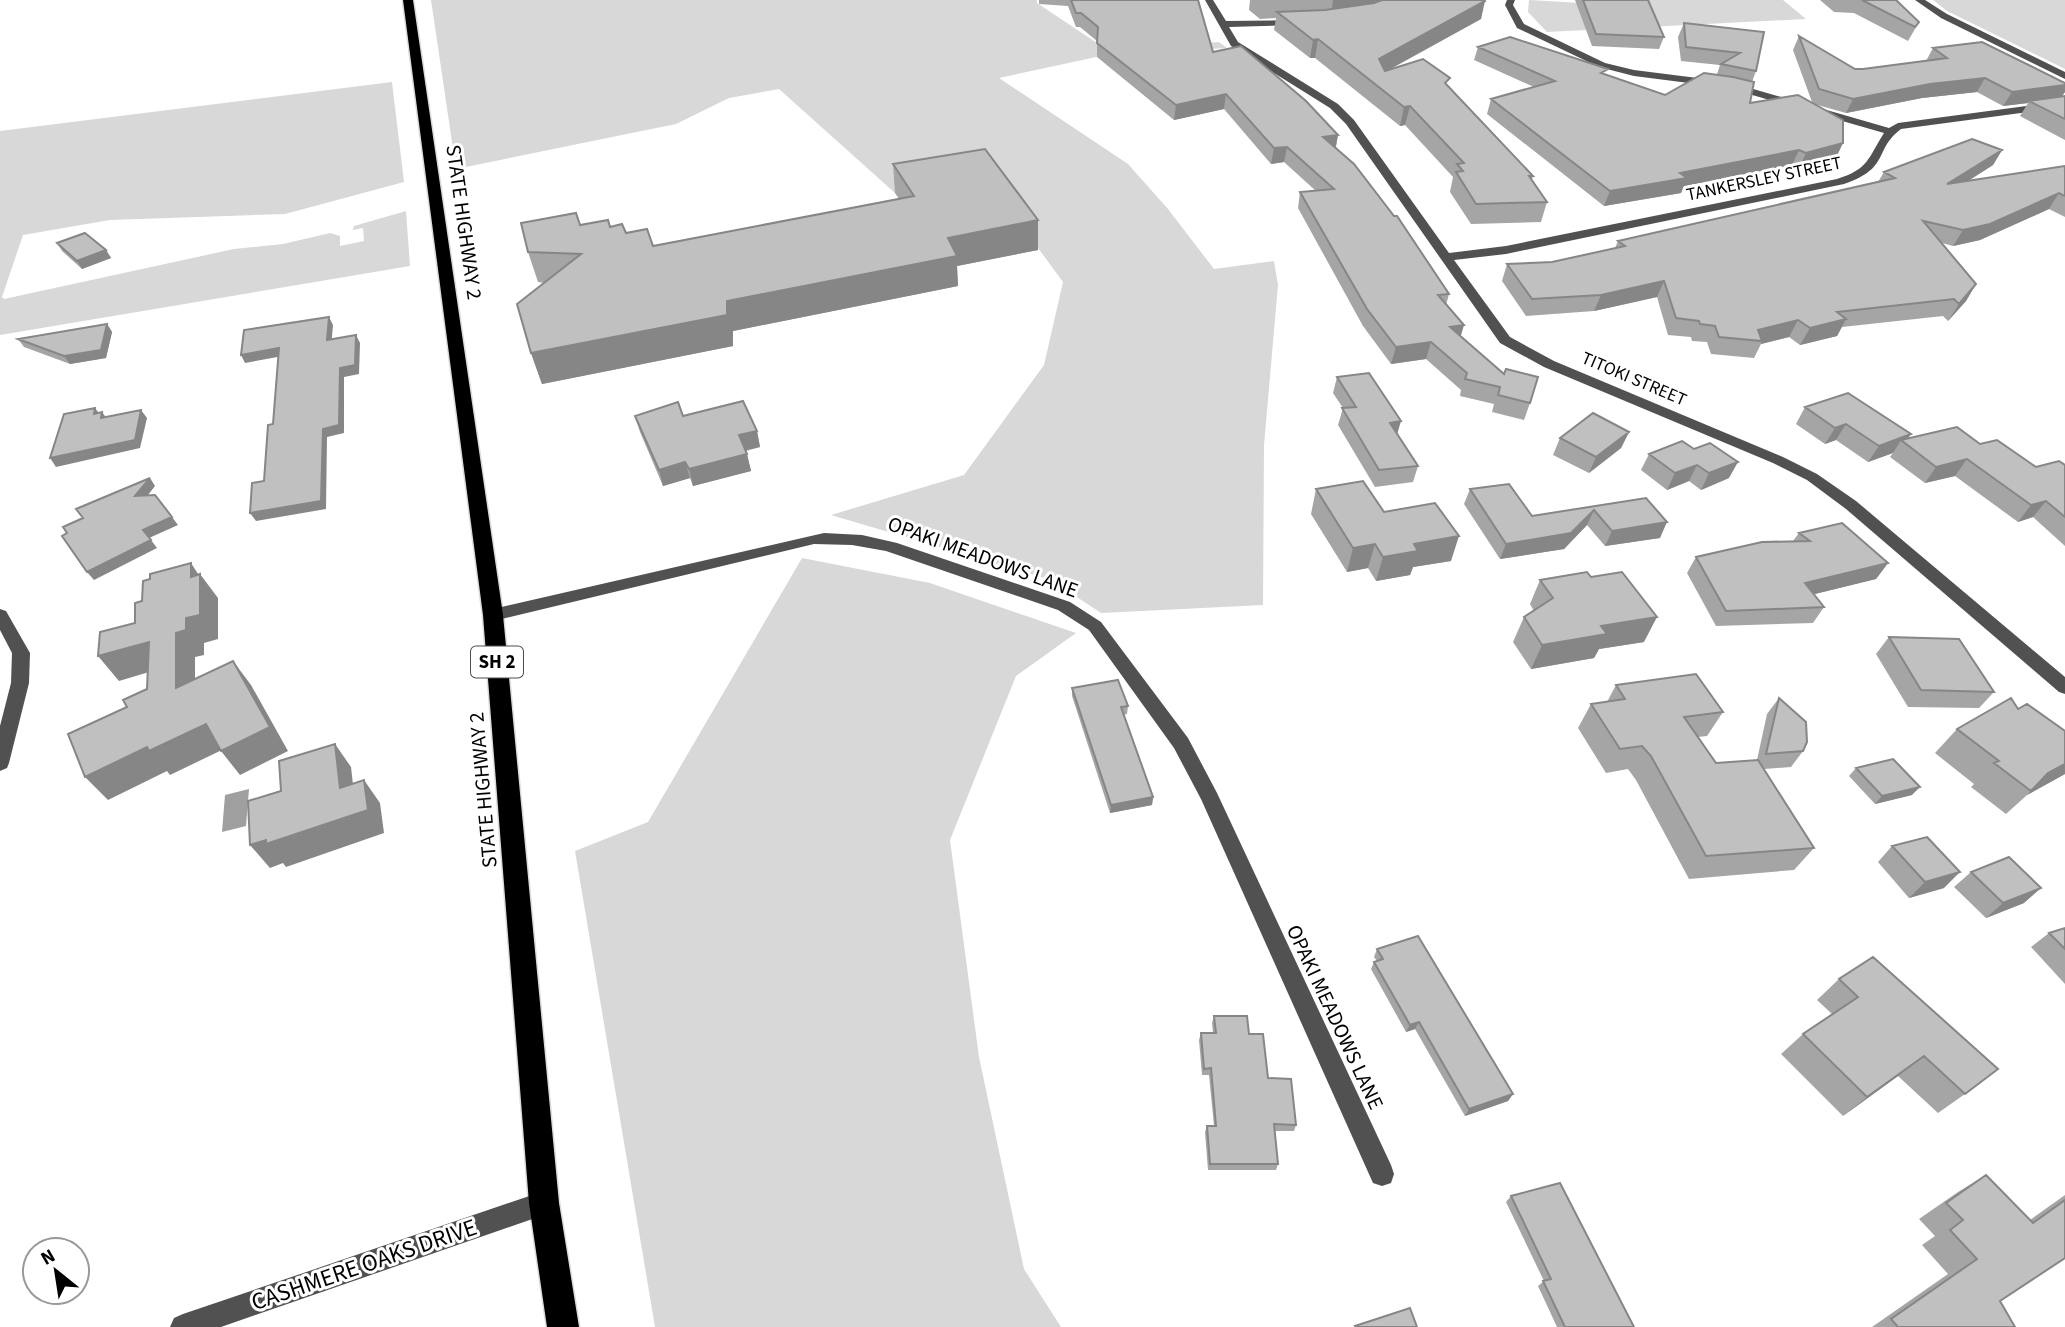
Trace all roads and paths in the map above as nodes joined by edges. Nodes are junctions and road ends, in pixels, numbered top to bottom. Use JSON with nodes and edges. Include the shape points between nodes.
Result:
{"nodes":[{"id":1,"x":408,"y":0,"type":"edge"},
{"id":2,"x":1209,"y":0,"type":"edge"},
{"id":3,"x":1511,"y":0,"type":"edge"},
{"id":4,"x":1919,"y":0,"type":"edge"},
{"id":5,"x":1312,"y":21,"type":"edge"},
{"id":6,"x":1224,"y":24,"type":"junction"},
{"id":7,"x":2065,"y":76,"type":"edge"},
{"id":8,"x":2065,"y":104,"type":"edge"},
{"id":9,"x":1889,"y":131,"type":"junction"},
{"id":10,"x":1446,"y":257,"type":"junction"},
{"id":11,"x":0,"y":615,"type":"edge"},
{"id":12,"x":493,"y":615,"type":"junction"},
{"id":13,"x":2065,"y":687,"type":"edge"},
{"id":14,"x":0,"y":763,"type":"edge"},
{"id":15,"x":1382,"y":1174,"type":"dead end"},
{"id":16,"x":544,"y":1203,"type":"junction"},
{"id":17,"x":183,"y":1327,"type":"edge"},
{"id":18,"x":563,"y":1327,"type":"edge"}],
"edges":[{"from":1,"to":12,"type":"highway","name":"STATE HIGHWAY 2","number":"SH 2"},
{"from":2,"to":6,"type":"street"},
{"from":3,"to":9,"type":"street","via":[[1509,5],[1520,26],[1602,65],[1729,85]]},
{"from":4,"to":7,"type":"street"},
{"from":5,"to":6,"type":"street"},
{"from":6,"to":10,"type":"street","name":"TITOKI STREET","via":[[1234,44],[1334,106],[1350,122]]},
{"from":8,"to":9,"type":"street"},
{"from":9,"to":10,"type":"street","name":"TANKERSLEY STREET","via":[[1871,166],[1840,182],[1506,250]]},
{"from":10,"to":13,"type":"street","name":"TITOKI STREET","via":[[1505,340],[1549,364],[1812,477]]},
{"from":11,"to":14,"type":"street","via":[[21,653],[20,683]]},
{"from":12,"to":15,"type":"street","name":"OPAKI MEADOWS LANE","via":[[814,539],[839,537],[891,547],[1074,613],[1094,626],[1181,743]]},
{"from":12,"to":16,"type":"highway","name":"STATE HIGHWAY 2","number":"SH 2"},
{"from":16,"to":17,"type":"street","name":"CASHMERE OAKS DRIVE"},
{"from":16,"to":18,"type":"highway","name":"STATE HIGHWAY 2","number":"SH 2"}]}
